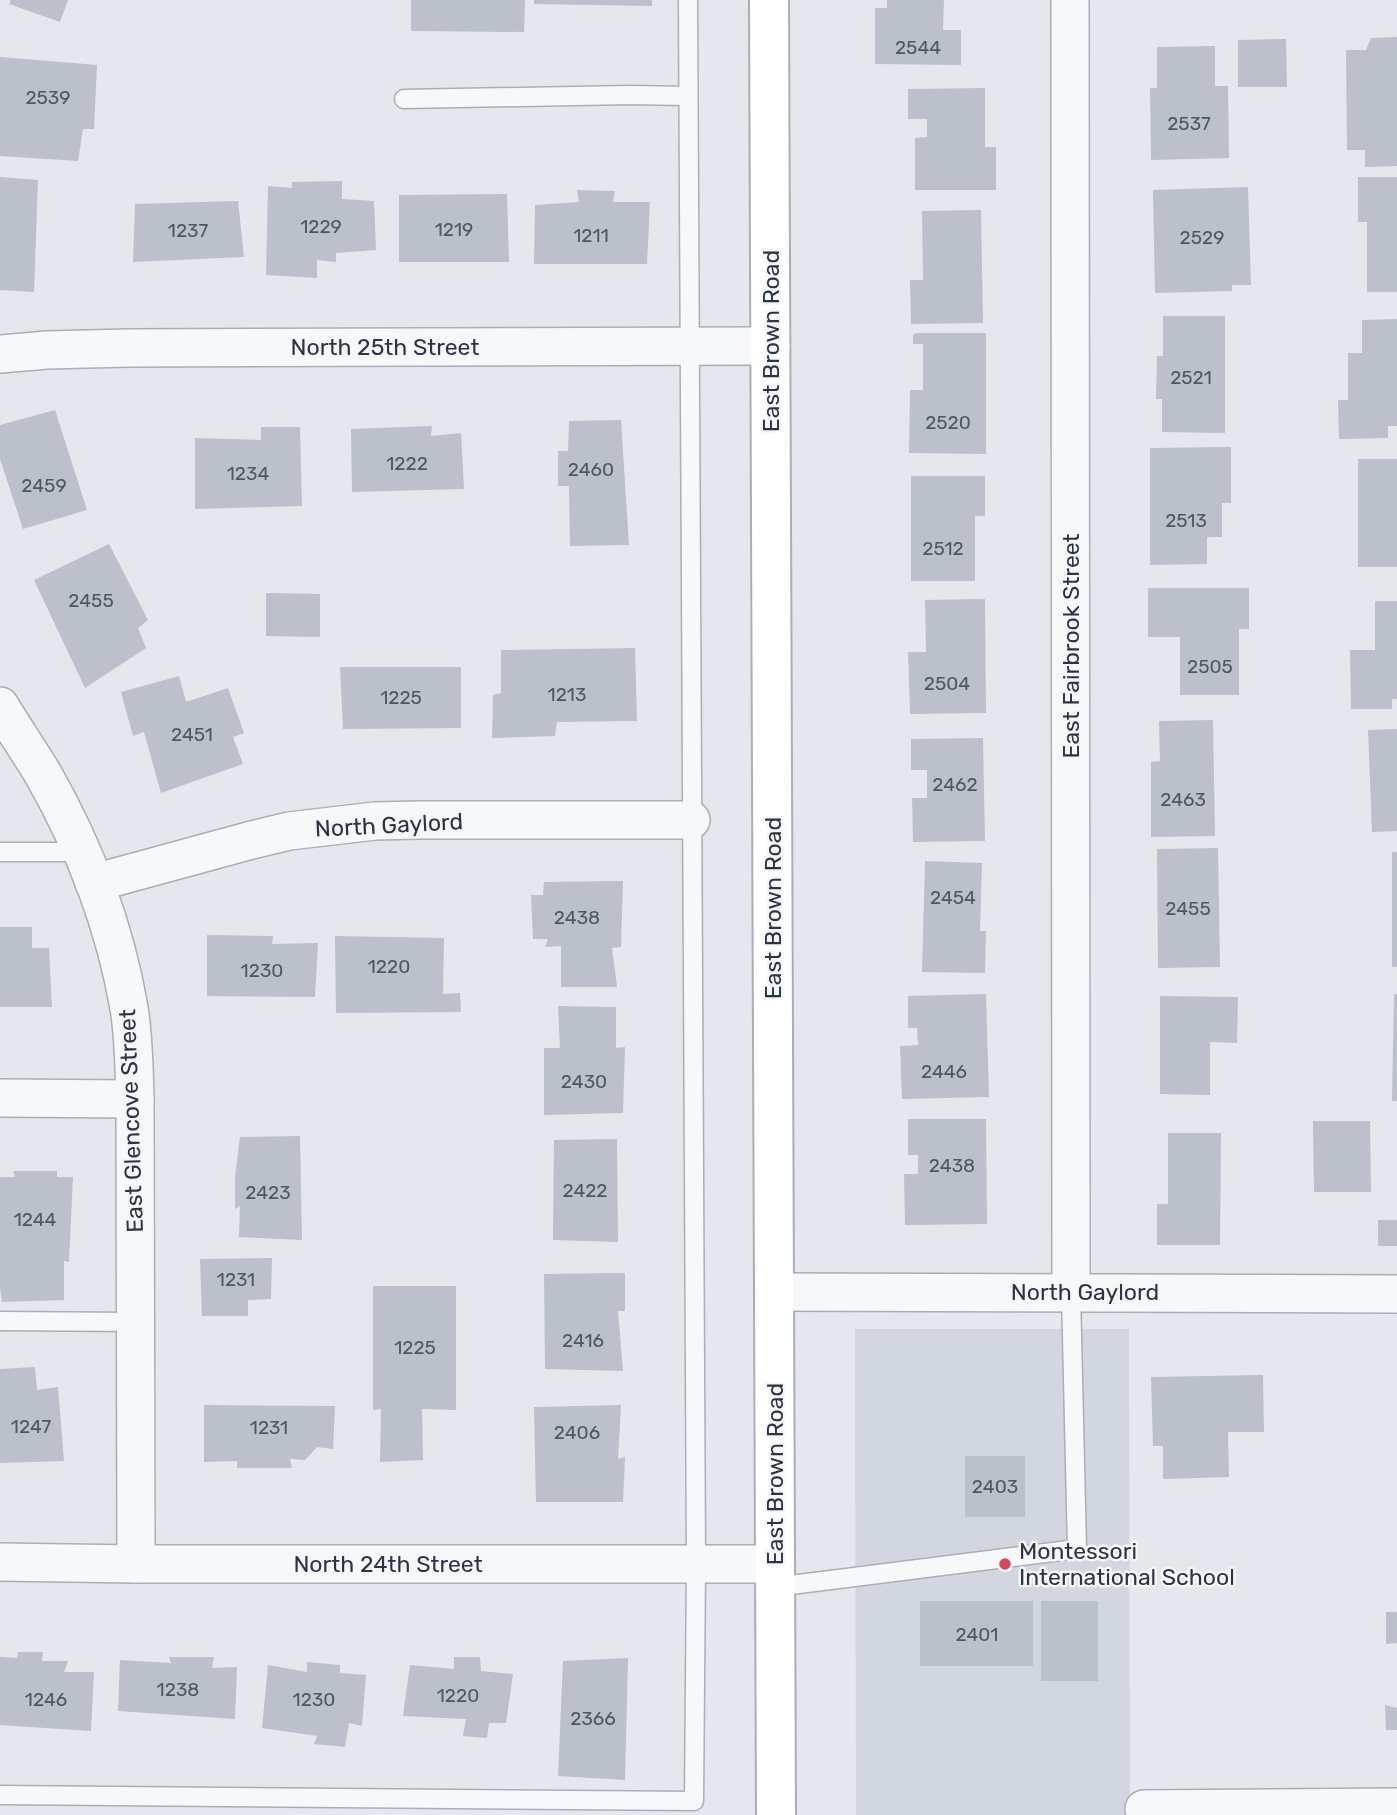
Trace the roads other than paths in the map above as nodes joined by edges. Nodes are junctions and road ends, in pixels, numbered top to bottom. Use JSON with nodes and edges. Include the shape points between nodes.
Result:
{"nodes":[{"id":1,"x":688,"y":0,"type":"edge"},
{"id":2,"x":769,"y":0,"type":"edge"},
{"id":3,"x":1070,"y":0,"type":"edge"},
{"id":4,"x":688,"y":96,"type":"junction"},
{"id":5,"x":404,"y":99,"type":"dead end"},
{"id":6,"x":690,"y":346,"type":"junction"},
{"id":7,"x":771,"y":346,"type":"junction"},
{"id":8,"x":0,"y":354,"type":"edge"},
{"id":9,"x":0,"y":706,"type":"edge"},
{"id":10,"x":691,"y":820,"type":"junction"},
{"id":11,"x":0,"y":852,"type":"edge"},
{"id":12,"x":88,"y":868,"type":"junction"},
{"id":13,"x":0,"y":1098,"type":"edge"},
{"id":14,"x":135,"y":1099,"type":"junction"},
{"id":15,"x":774,"y":1292,"type":"junction"},
{"id":16,"x":1071,"y":1292,"type":"junction"},
{"id":17,"x":1397,"y":1294,"type":"edge"},
{"id":18,"x":0,"y":1321,"type":"edge"},
{"id":19,"x":135,"y":1322,"type":"junction"},
{"id":20,"x":0,"y":1562,"type":"edge"},
{"id":21,"x":136,"y":1564,"type":"junction"},
{"id":22,"x":696,"y":1564,"type":"junction"},
{"id":23,"x":775,"y":1575,"type":"junction"},
{"id":24,"x":0,"y":1795,"type":"edge"},
{"id":25,"x":1144,"y":1809,"type":"dead end"},
{"id":26,"x":1375,"y":1810,"type":"edge"},
{"id":27,"x":776,"y":1815,"type":"edge"}],
"edges":[{"from":1,"to":4,"type":"lane"},
{"from":2,"to":7,"type":"main road","name":"East Brown Road"},
{"from":3,"to":16,"type":"street","name":"East Fairbrook Street"},
{"from":4,"to":5,"type":"lane"},
{"from":4,"to":6,"type":"lane"},
{"from":6,"to":7,"type":"street","name":"North 25th Street"},
{"from":6,"to":8,"type":"street","name":"North 25th Street","via":[[128,348]]},
{"from":6,"to":10,"type":"lane"},
{"from":7,"to":15,"type":"main road","name":"East Brown Road"},
{"from":9,"to":12,"type":"street","name":"East Glencove Street","via":[[44,775]]},
{"from":10,"to":12,"type":"street","name":"North Gaylord","via":[[375,821],[289,831]]},
{"from":10,"to":22,"type":"lane"},
{"from":11,"to":12,"type":"lane"},
{"from":12,"to":14,"type":"street","name":"East Glencove Street","via":[[114,944],[129,1011]]},
{"from":13,"to":14,"type":"street"},
{"from":14,"to":19,"type":"street","name":"East Glencove Street"},
{"from":15,"to":16,"type":"street","name":"North Gaylord"},
{"from":15,"to":23,"type":"main road","name":"East Brown Road"},
{"from":16,"to":17,"type":"street","name":"North Gaylord"},
{"from":16,"to":23,"type":"lane","via":[[1077,1549]]},
{"from":18,"to":19,"type":"lane"},
{"from":19,"to":21,"type":"street","name":"East Glencove Street"},
{"from":20,"to":21,"type":"street","name":"North 24th Street"},
{"from":21,"to":22,"type":"street","name":"North 24th Street"},
{"from":22,"to":23,"type":"street","name":"North 24th Street"},
{"from":22,"to":24,"type":"lane","via":[[694,1801]]},
{"from":23,"to":27,"type":"main road","name":"East Brown Road"},
{"from":25,"to":26,"type":"street"}]}
